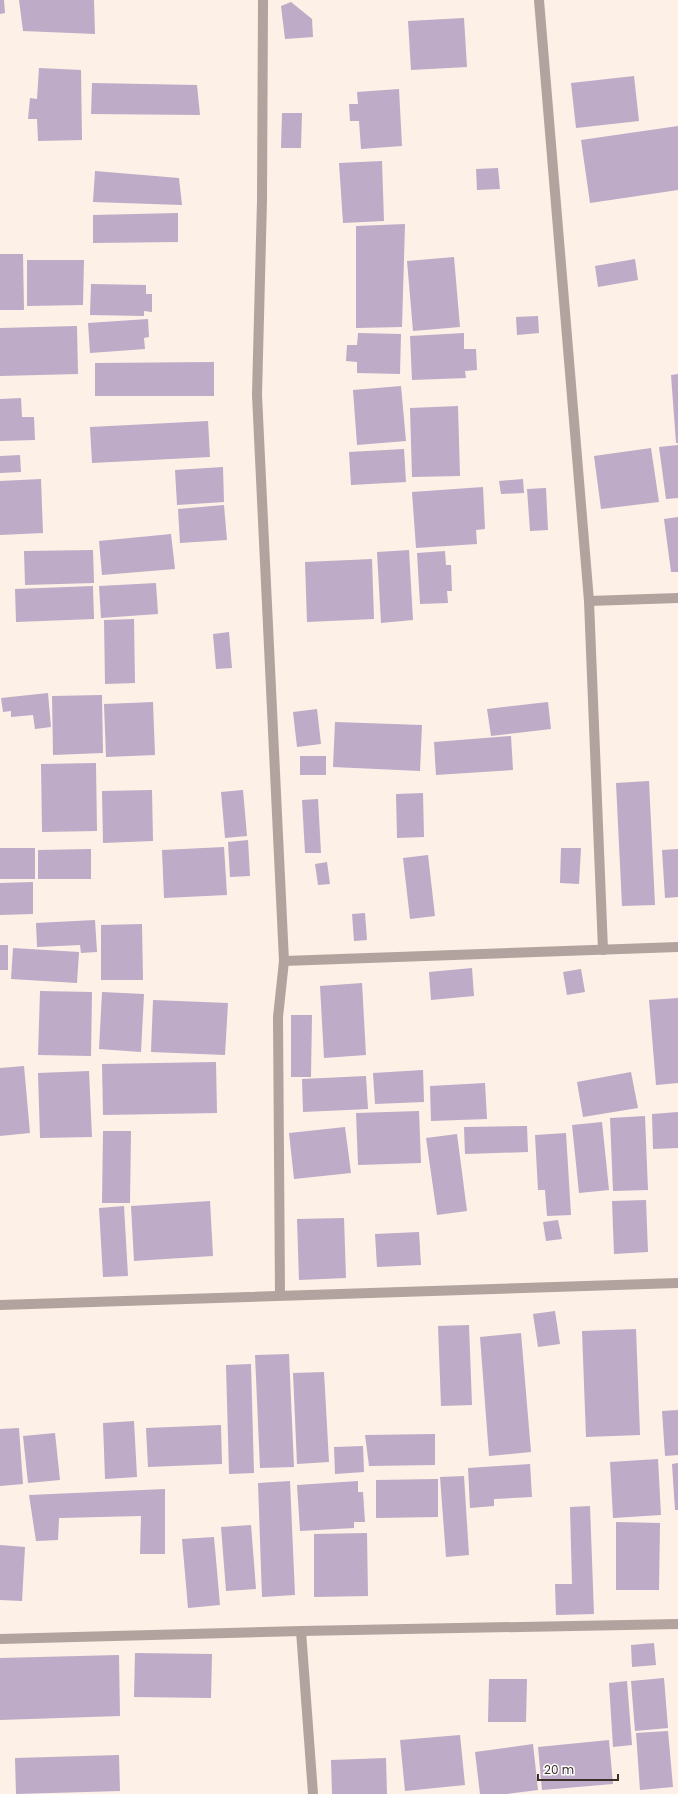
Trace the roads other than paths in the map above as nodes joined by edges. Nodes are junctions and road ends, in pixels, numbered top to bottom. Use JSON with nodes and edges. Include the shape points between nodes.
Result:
{"nodes":[{"id":1,"x":262,"y":0,"type":"edge"},
{"id":2,"x":540,"y":0,"type":"edge"},
{"id":3,"x":678,"y":598,"type":"edge"},
{"id":4,"x":589,"y":602,"type":"junction"},
{"id":5,"x":678,"y":947,"type":"edge"},
{"id":6,"x":603,"y":950,"type":"junction"},
{"id":7,"x":284,"y":961,"type":"junction"},
{"id":8,"x":678,"y":1283,"type":"edge"},
{"id":9,"x":280,"y":1295,"type":"junction"},
{"id":10,"x":0,"y":1305,"type":"edge"},
{"id":11,"x":678,"y":1624,"type":"edge"},
{"id":12,"x":301,"y":1631,"type":"junction"},
{"id":13,"x":0,"y":1639,"type":"edge"},
{"id":14,"x":314,"y":1794,"type":"edge"}],
"edges":[{"from":1,"to":7,"type":"street","via":[[257,394]]},
{"from":2,"to":4,"type":"street"},
{"from":3,"to":4,"type":"street"},
{"from":4,"to":6,"type":"street"},
{"from":5,"to":6,"type":"street"},
{"from":6,"to":7,"type":"street"},
{"from":7,"to":9,"type":"street","via":[[278,1017]]},
{"from":8,"to":9,"type":"street"},
{"from":9,"to":10,"type":"street"},
{"from":11,"to":12,"type":"street"},
{"from":12,"to":13,"type":"street"},
{"from":12,"to":14,"type":"street"}]}
